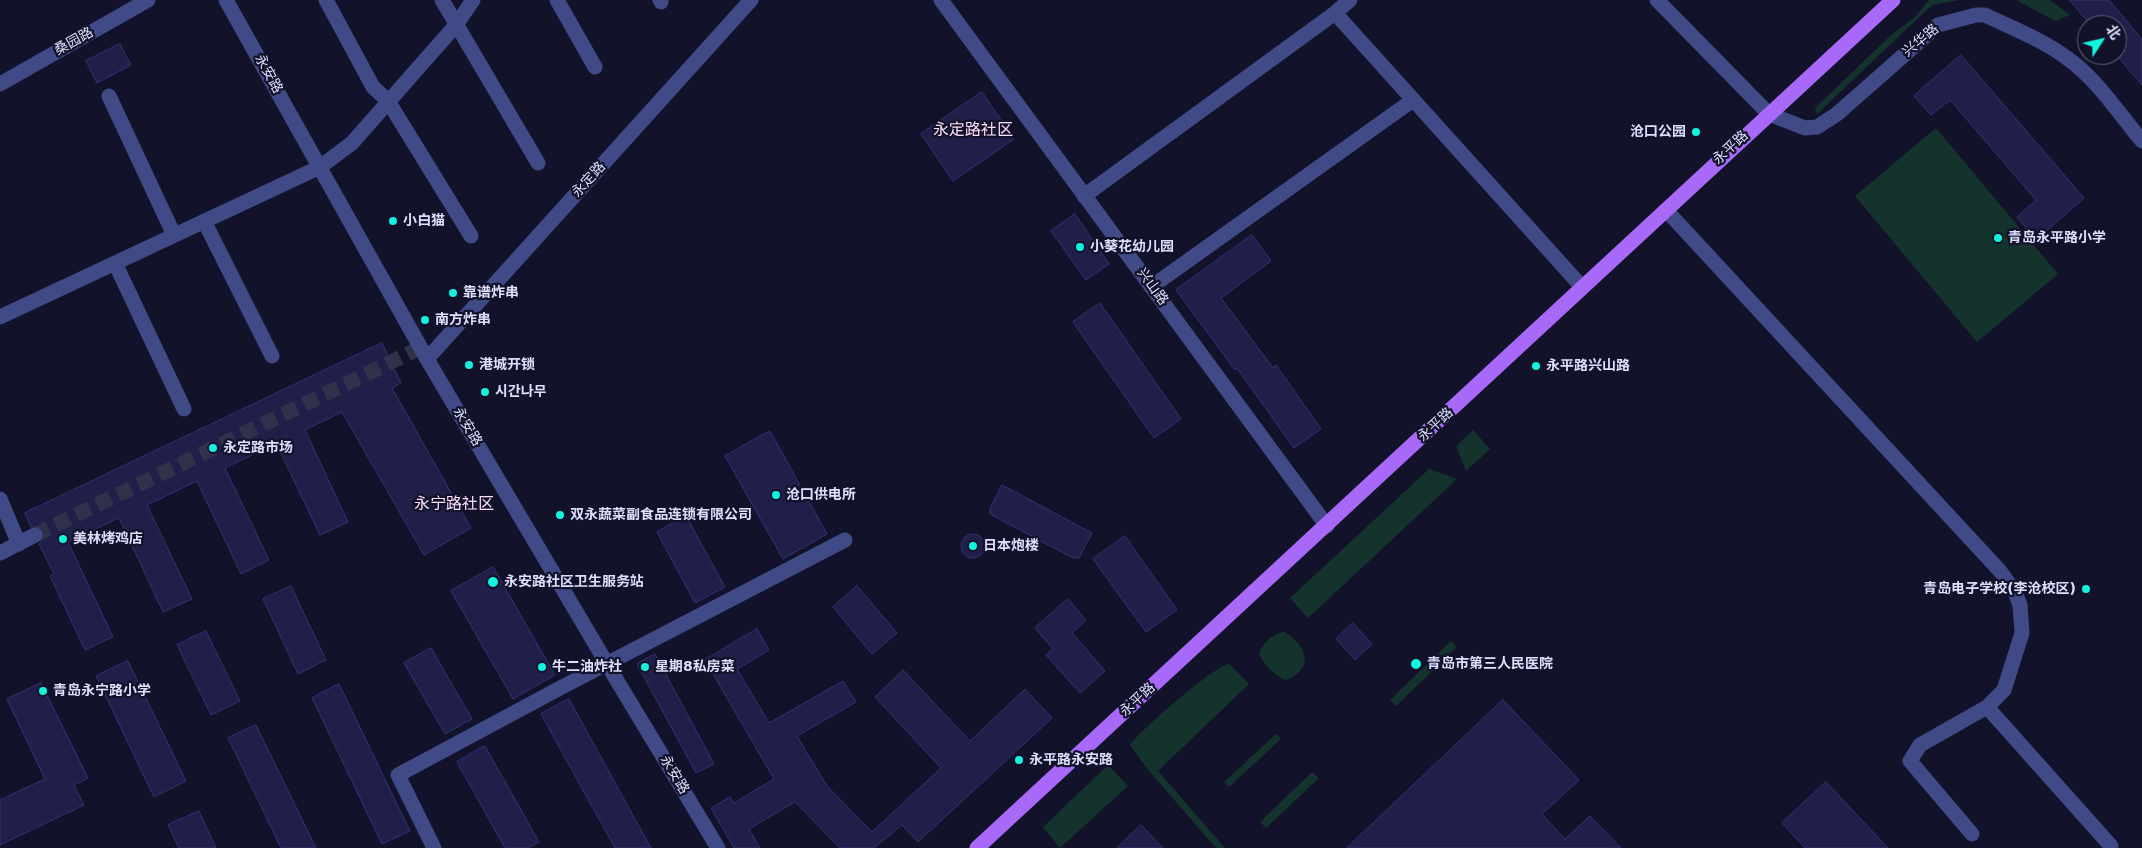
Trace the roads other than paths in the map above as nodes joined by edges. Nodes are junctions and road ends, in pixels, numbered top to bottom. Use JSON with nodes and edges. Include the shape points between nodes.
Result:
{"nodes":[{"id":1,"x":148,"y":0,"type":"edge"},
{"id":2,"x":226,"y":0,"type":"edge"},
{"id":3,"x":326,"y":0,"type":"edge"},
{"id":4,"x":442,"y":0,"type":"edge"},
{"id":5,"x":473,"y":0,"type":"edge"},
{"id":6,"x":557,"y":0,"type":"edge"},
{"id":7,"x":751,"y":0,"type":"edge"},
{"id":8,"x":941,"y":0,"type":"edge"},
{"id":9,"x":1350,"y":0,"type":"edge"},
{"id":10,"x":1657,"y":0,"type":"edge"},
{"id":11,"x":1893,"y":0,"type":"edge"},
{"id":12,"x":1335,"y":13,"type":"junction"},
{"id":13,"x":456,"y":25,"type":"junction"},
{"id":14,"x":595,"y":67,"type":"dead end"},
{"id":15,"x":0,"y":84,"type":"edge"},
{"id":16,"x":109,"y":96,"type":"dead end"},
{"id":17,"x":1413,"y":100,"type":"junction"},
{"id":18,"x":388,"y":101,"type":"junction"},
{"id":19,"x":1769,"y":114,"type":"junction"},
{"id":20,"x":2142,"y":141,"type":"edge"},
{"id":21,"x":538,"y":163,"type":"dead end"},
{"id":22,"x":320,"y":167,"type":"junction"},
{"id":23,"x":1084,"y":196,"type":"junction"},
{"id":24,"x":1666,"y":210,"type":"junction"},
{"id":25,"x":204,"y":221,"type":"junction"},
{"id":26,"x":174,"y":235,"type":"junction"},
{"id":27,"x":471,"y":236,"type":"dead end"},
{"id":28,"x":115,"y":263,"type":"junction"},
{"id":29,"x":1151,"y":287,"type":"junction"},
{"id":30,"x":1582,"y":287,"type":"junction"},
{"id":31,"x":0,"y":317,"type":"edge"},
{"id":32,"x":272,"y":356,"type":"dead end"},
{"id":33,"x":427,"y":359,"type":"junction"},
{"id":34,"x":184,"y":409,"type":"dead end"},
{"id":35,"x":0,"y":499,"type":"edge"},
{"id":36,"x":1327,"y":526,"type":"junction"},
{"id":37,"x":35,"y":535,"type":"tunnel mouth"},
{"id":38,"x":845,"y":540,"type":"dead end"},
{"id":39,"x":20,"y":544,"type":"junction"},
{"id":40,"x":0,"y":553,"type":"edge"},
{"id":41,"x":606,"y":664,"type":"junction"},
{"id":42,"x":1987,"y":707,"type":"junction"},
{"id":43,"x":1972,"y":834,"type":"dead end"},
{"id":44,"x":2111,"y":846,"type":"dead end"},
{"id":45,"x":434,"y":848,"type":"edge"},
{"id":46,"x":718,"y":848,"type":"edge"},
{"id":47,"x":977,"y":848,"type":"edge"}],
"edges":[{"from":1,"to":15,"type":"street","name":"桑园路"},
{"from":2,"to":22,"type":"street","name":"永安路"},
{"from":3,"to":18,"type":"street","via":[[372,87]]},
{"from":4,"to":13,"type":"street"},
{"from":5,"to":13,"type":"street"},
{"from":6,"to":14,"type":"street"},
{"from":7,"to":33,"type":"street","name":"永定路"},
{"from":8,"to":23,"type":"street","name":"兴山路"},
{"from":9,"to":12,"type":"street"},
{"from":10,"to":19,"type":"street"},
{"from":11,"to":19,"type":"main road","name":"永平路"},
{"from":12,"to":17,"type":"street"},
{"from":12,"to":23,"type":"street"},
{"from":13,"to":18,"type":"street"},
{"from":13,"to":21,"type":"street"},
{"from":16,"to":26,"type":"street"},
{"from":17,"to":29,"type":"street"},
{"from":17,"to":30,"type":"street"},
{"from":18,"to":22,"type":"street","via":[[352,143]]},
{"from":18,"to":27,"type":"street"},
{"from":19,"to":20,"type":"street","name":"兴华路","via":[[1805,128],[1817,127],[1857,98],[1938,25],[1985,15],[2067,58],[2088,76]]},
{"from":19,"to":24,"type":"main road","name":"永平路"},
{"from":22,"to":25,"type":"street"},
{"from":22,"to":33,"type":"street","name":"永安路"},
{"from":23,"to":29,"type":"street","name":"兴山路"},
{"from":24,"to":30,"type":"main road","name":"永平路"},
{"from":24,"to":42,"type":"street","via":[[2000,571],[2015,592],[2020,605],[2022,633],[2004,690]]},
{"from":25,"to":26,"type":"street"},
{"from":25,"to":32,"type":"street"},
{"from":26,"to":28,"type":"street"},
{"from":28,"to":31,"type":"street"},
{"from":28,"to":34,"type":"street"},
{"from":29,"to":36,"type":"street","name":"兴山路"},
{"from":30,"to":36,"type":"main road","name":"永平路"},
{"from":33,"to":41,"type":"street","name":"永安路"},
{"from":35,"to":39,"type":"street"},
{"from":36,"to":47,"type":"main road","name":"永平路"},
{"from":37,"to":39,"type":"street"},
{"from":38,"to":41,"type":"street"},
{"from":39,"to":40,"type":"street"},
{"from":41,"to":45,"type":"street","via":[[398,775]]},
{"from":41,"to":46,"type":"street","name":"永安路"},
{"from":42,"to":43,"type":"street","via":[[1920,745],[1910,761]]},
{"from":42,"to":44,"type":"street"}]}
